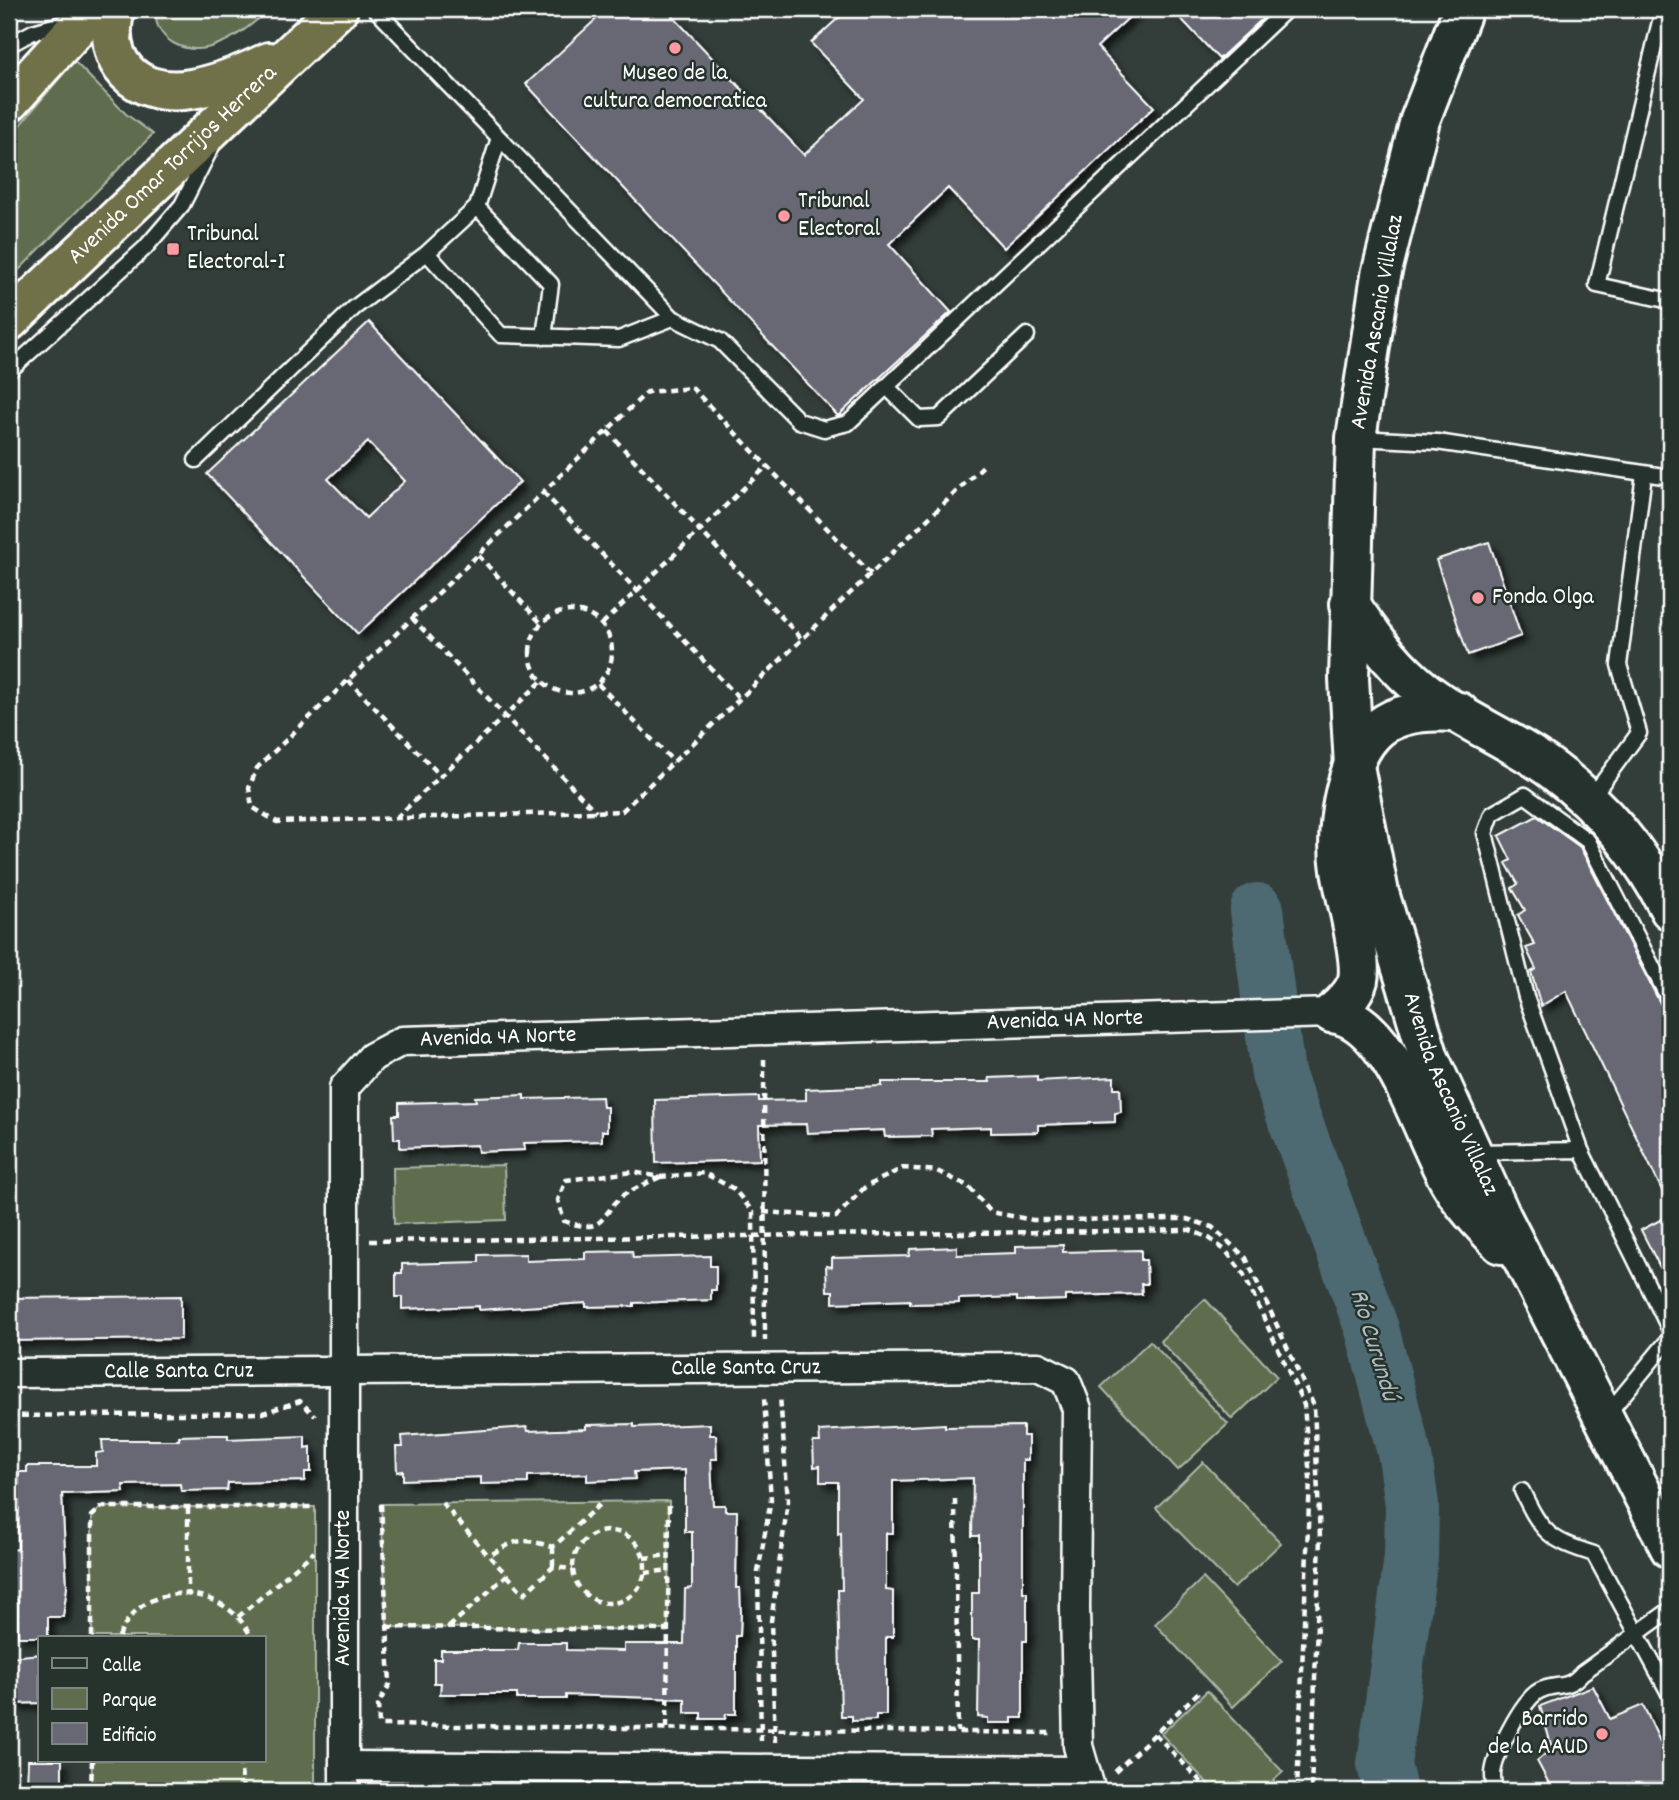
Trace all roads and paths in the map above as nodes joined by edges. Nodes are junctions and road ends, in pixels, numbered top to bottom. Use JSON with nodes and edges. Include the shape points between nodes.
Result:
{"nodes":[{"id":1,"x":338,"y":9,"type":"edge"},
{"id":2,"x":375,"y":9,"type":"edge"},
{"id":3,"x":1286,"y":9,"type":"edge"},
{"id":4,"x":1463,"y":9,"type":"edge"},
{"id":5,"x":1663,"y":9,"type":"edge"},
{"id":6,"x":99,"y":11,"type":"edge"},
{"id":7,"x":9,"y":45,"type":"edge"},
{"id":8,"x":293,"y":51,"type":"junction"},
{"id":9,"x":9,"y":102,"type":"edge"},
{"id":10,"x":232,"y":108,"type":"junction"},
{"id":11,"x":499,"y":138,"type":"junction"},
{"id":12,"x":477,"y":207,"type":"junction"},
{"id":13,"x":427,"y":253,"type":"junction"},
{"id":14,"x":1670,"y":301,"type":"edge"},
{"id":15,"x":673,"y":318,"type":"junction"},
{"id":16,"x":9,"y":321,"type":"edge"},
{"id":17,"x":1027,"y":335,"type":"dead end"},
{"id":18,"x":544,"y":337,"type":"junction"},
{"id":19,"x":9,"y":371,"type":"edge"},
{"id":20,"x":886,"y":386,"type":"junction"},
{"id":21,"x":607,"y":431,"type":"junction"},
{"id":22,"x":1356,"y":438,"type":"junction"},
{"id":23,"x":196,"y":460,"type":"dead end"},
{"id":24,"x":767,"y":466,"type":"junction"},
{"id":25,"x":984,"y":466,"type":"dead end"},
{"id":26,"x":1644,"y":474,"type":"junction"},
{"id":27,"x":1670,"y":477,"type":"edge"},
{"id":28,"x":543,"y":492,"type":"junction"},
{"id":29,"x":700,"y":530,"type":"junction"},
{"id":30,"x":478,"y":555,"type":"junction"},
{"id":31,"x":872,"y":574,"type":"junction"},
{"id":32,"x":637,"y":590,"type":"junction"},
{"id":33,"x":1350,"y":604,"type":"junction"},
{"id":34,"x":412,"y":618,"type":"junction"},
{"id":35,"x":541,"y":623,"type":"junction"},
{"id":36,"x":602,"y":624,"type":"junction"},
{"id":37,"x":802,"y":639,"type":"junction"},
{"id":38,"x":348,"y":680,"type":"junction"},
{"id":39,"x":541,"y":682,"type":"junction"},
{"id":40,"x":598,"y":684,"type":"junction"},
{"id":41,"x":740,"y":699,"type":"junction"},
{"id":42,"x":1459,"y":712,"type":"junction"},
{"id":43,"x":504,"y":716,"type":"junction"},
{"id":44,"x":674,"y":762,"type":"junction"},
{"id":45,"x":1354,"y":766,"type":"junction"},
{"id":46,"x":441,"y":776,"type":"junction"},
{"id":47,"x":1589,"y":801,"type":"junction"},
{"id":48,"x":596,"y":812,"type":"junction"},
{"id":49,"x":396,"y":818,"type":"junction"},
{"id":50,"x":1670,"y":910,"type":"edge"},
{"id":51,"x":1670,"y":1001,"type":"edge"},
{"id":52,"x":1323,"y":1014,"type":"junction"},
{"id":53,"x":764,"y":1030,"type":"junction"},
{"id":54,"x":1581,"y":1150,"type":"junction"},
{"id":55,"x":1470,"y":1152,"type":"junction"},
{"id":56,"x":660,"y":1177,"type":"junction"},
{"id":57,"x":763,"y":1212,"type":"junction"},
{"id":58,"x":1532,"y":1278,"type":"junction"},
{"id":59,"x":1670,"y":1330,"type":"edge"},
{"id":60,"x":1670,"y":1338,"type":"edge"},
{"id":61,"x":767,"y":1369,"type":"junction"},
{"id":62,"x":344,"y":1371,"type":"junction"},
{"id":63,"x":9,"y":1373,"type":"edge"},
{"id":64,"x":9,"y":1416,"type":"edge"},
{"id":65,"x":1604,"y":1418,"type":"junction"},
{"id":66,"x":323,"y":1424,"type":"dead end"},
{"id":67,"x":1522,"y":1491,"type":"dead end"},
{"id":68,"x":318,"y":1498,"type":"dead end"},
{"id":69,"x":955,"y":1499,"type":"dead end"},
{"id":70,"x":669,"y":1501,"type":"dead end"},
{"id":71,"x":602,"y":1502,"type":"dead end"},
{"id":72,"x":442,"y":1503,"type":"dead end"},
{"id":73,"x":381,"y":1504,"type":"dead end"},
{"id":74,"x":188,"y":1507,"type":"junction"},
{"id":75,"x":553,"y":1547,"type":"junction"},
{"id":76,"x":1670,"y":1548,"type":"edge"},
{"id":77,"x":314,"y":1552,"type":"dead end"},
{"id":78,"x":669,"y":1555,"type":"junction"},
{"id":79,"x":489,"y":1556,"type":"junction"},
{"id":80,"x":644,"y":1558,"type":"junction"},
{"id":81,"x":553,"y":1567,"type":"junction"},
{"id":82,"x":573,"y":1569,"type":"junction"},
{"id":83,"x":669,"y":1570,"type":"junction"},
{"id":84,"x":645,"y":1573,"type":"junction"},
{"id":85,"x":507,"y":1575,"type":"junction"},
{"id":86,"x":188,"y":1593,"type":"junction"},
{"id":87,"x":1670,"y":1609,"type":"edge"},
{"id":88,"x":238,"y":1617,"type":"junction"},
{"id":89,"x":387,"y":1627,"type":"junction"},
{"id":90,"x":448,"y":1628,"type":"junction"},
{"id":91,"x":668,"y":1630,"type":"junction"},
{"id":92,"x":1637,"y":1634,"type":"junction"},
{"id":93,"x":92,"y":1636,"type":"edge"},
{"id":94,"x":120,"y":1636,"type":"edge"},
{"id":95,"x":250,"y":1636,"type":"edge"},
{"id":96,"x":1201,"y":1690,"type":"dead end"},
{"id":97,"x":1670,"y":1695,"type":"edge"},
{"id":98,"x":667,"y":1728,"type":"junction"},
{"id":99,"x":762,"y":1730,"type":"junction"},
{"id":100,"x":775,"y":1730,"type":"junction"},
{"id":101,"x":958,"y":1732,"type":"junction"},
{"id":102,"x":1055,"y":1733,"type":"dead end"},
{"id":103,"x":1155,"y":1734,"type":"junction"},
{"id":104,"x":92,"y":1762,"type":"edge"},
{"id":105,"x":240,"y":1762,"type":"edge"},
{"id":106,"x":767,"y":1769,"type":"junction"},
{"id":107,"x":344,"y":1779,"type":"edge"},
{"id":108,"x":1096,"y":1779,"type":"edge"},
{"id":109,"x":92,"y":1791,"type":"edge"},
{"id":110,"x":243,"y":1791,"type":"edge"},
{"id":111,"x":1210,"y":1791,"type":"edge"},
{"id":112,"x":1311,"y":1791,"type":"edge"},
{"id":113,"x":1495,"y":1791,"type":"edge"}],
"edges":[{"from":1,"to":8,"type":"highway","name":"Avenida Omar Torrijos Herrera"},
{"from":2,"to":11,"type":"lane"},
{"from":3,"to":20,"type":"lane"},
{"from":4,"to":22,"type":"main road","name":"Avenida Ascanio Villalaz","via":[[1420,120],[1385,262]]},
{"from":5,"to":14,"type":"lane","via":[[1597,285]]},
{"from":6,"to":7,"type":"lane","via":[[33,32]]},
{"from":6,"to":8,"type":"highway","via":[[119,65],[158,89],[208,86]]},
{"from":6,"to":9,"type":"highway"},
{"from":8,"to":10,"type":"highway","name":"Avenida Omar Torrijos Herrera"},
{"from":10,"to":16,"type":"highway","name":"Avenida Omar Torrijos Herrera"},
{"from":10,"to":19,"type":"lane","via":[[182,205],[145,248]]},
{"from":11,"to":12,"type":"lane"},
{"from":11,"to":15,"type":"lane"},
{"from":12,"to":13,"type":"lane"},
{"from":12,"to":18,"type":"lane","via":[[551,284]]},
{"from":13,"to":18,"type":"lane","via":[[500,335]]},
{"from":13,"to":23,"type":"lane","via":[[354,308]]},
{"from":15,"to":18,"type":"lane","via":[[619,339]]},
{"from":15,"to":20,"type":"lane","via":[[720,341],[799,421],[824,429],[848,423]]},
{"from":17,"to":20,"type":"lane","via":[[939,418],[919,419]]},
{"from":21,"to":24,"type":"path","via":[[647,392],[692,388]]},
{"from":21,"to":28,"type":"path"},
{"from":21,"to":29,"type":"path"},
{"from":22,"to":26,"type":"lane","via":[[1437,442]]},
{"from":22,"to":33,"type":"main road","name":"Avenida Ascanio Villalaz"},
{"from":24,"to":29,"type":"path"},
{"from":24,"to":31,"type":"path"},
{"from":25,"to":31,"type":"path"},
{"from":26,"to":27,"type":"lane"},
{"from":26,"to":47,"type":"lane","via":[[1619,665],[1639,733]]},
{"from":28,"to":30,"type":"path"},
{"from":28,"to":32,"type":"path"},
{"from":29,"to":32,"type":"path"},
{"from":29,"to":37,"type":"path"},
{"from":30,"to":34,"type":"path"},
{"from":30,"to":35,"type":"path"},
{"from":31,"to":37,"type":"path"},
{"from":32,"to":36,"type":"path"},
{"from":32,"to":41,"type":"path"},
{"from":33,"to":42,"type":"main road","via":[[1380,646],[1416,684]]},
{"from":33,"to":45,"type":"main road","name":"Avenida Ascanio Villalaz"},
{"from":34,"to":38,"type":"path"},
{"from":34,"to":43,"type":"path"},
{"from":35,"to":36,"type":"path","via":[[565,611],[591,616]]},
{"from":35,"to":39,"type":"path","via":[[533,634],[529,659]]},
{"from":36,"to":40,"type":"path","via":[[609,635],[612,661]]},
{"from":37,"to":41,"type":"path"},
{"from":38,"to":46,"type":"path"},
{"from":38,"to":49,"type":"path","via":[[257,768],[248,788],[253,807],[277,822]]},
{"from":39,"to":40,"type":"path","via":[[575,694]]},
{"from":39,"to":43,"type":"path"},
{"from":40,"to":44,"type":"path"},
{"from":41,"to":44,"type":"path"},
{"from":42,"to":45,"type":"main road","via":[[1416,713],[1387,722],[1364,745]]},
{"from":42,"to":47,"type":"main road","via":[[1554,771]]},
{"from":43,"to":46,"type":"path"},
{"from":43,"to":48,"type":"path"},
{"from":44,"to":48,"type":"path","via":[[622,811]]},
{"from":45,"to":52,"type":"main road","via":[[1338,838],[1359,970],[1351,995]]},
{"from":45,"to":55,"type":"main road","name":"Avenida Ascanio Villalaz","via":[[1365,833],[1398,963],[1429,1058]]},
{"from":46,"to":49,"type":"path"},
{"from":47,"to":50,"type":"main road","via":[[1650,864]]},
{"from":48,"to":49,"type":"path"},
{"from":51,"to":54,"type":"lane","via":[[1588,841],[1525,795],[1492,814],[1485,833],[1526,998]]},
{"from":52,"to":53,"type":"street","name":"Avenida 4A Norte"},
{"from":52,"to":58,"type":"main road","via":[[1356,1021],[1378,1040],[1457,1193]]},
{"from":53,"to":57,"type":"path"},
{"from":53,"to":62,"type":"street","name":"Avenida 4A Norte","via":[[402,1041],[372,1057],[344,1088]]},
{"from":54,"to":55,"type":"lane"},
{"from":54,"to":59,"type":"lane"},
{"from":55,"to":58,"type":"main road","name":"Avenida Ascanio Villalaz"},
{"from":56,"to":56,"type":"path","via":[[632,1172],[566,1180],[558,1200],[564,1221],[582,1227],[602,1222],[623,1196]]},
{"from":56,"to":61,"type":"path","via":[[704,1173],[734,1189],[753,1212],[752,1319]]},
{"from":57,"to":61,"type":"path"},
{"from":57,"to":112,"type":"path","via":[[836,1217],[865,1187],[902,1168],[937,1171],[968,1186],[990,1212],[1033,1220],[1187,1219],[1212,1227],[1246,1258],[1314,1406],[1320,1538]]},
{"from":58,"to":65,"type":"main road","name":"Avenida Ascanio Villalaz"},
{"from":60,"to":65,"type":"lane"},
{"from":61,"to":62,"type":"street","name":"Calle Santa Cruz"},
{"from":61,"to":99,"type":"path","via":[[764,1396],[771,1500],[758,1572]]},
{"from":61,"to":100,"type":"path","via":[[788,1501],[771,1620]]},
{"from":61,"to":108,"type":"street","name":"Calle Santa Cruz","via":[[1038,1367],[1066,1381],[1077,1409],[1078,1746]]},
{"from":62,"to":63,"type":"street","name":"Calle Santa Cruz"},
{"from":62,"to":107,"type":"street","name":"Avenida 4A Norte"},
{"from":64,"to":66,"type":"path","via":[[263,1413],[300,1401]]},
{"from":65,"to":76,"type":"main road","name":"Avenida Ascanio Villalaz"},
{"from":67,"to":92,"type":"lane","via":[[1539,1526],[1567,1546],[1594,1555]]},
{"from":68,"to":74,"type":"path","via":[[315,1507]]},
{"from":69,"to":101,"type":"path"},
{"from":70,"to":78,"type":"path"},
{"from":71,"to":75,"type":"path"},
{"from":72,"to":79,"type":"path"},
{"from":73,"to":89,"type":"path"},
{"from":74,"to":86,"type":"path"},
{"from":74,"to":93,"type":"path","via":[[102,1507],[92,1516]]},
{"from":75,"to":79,"type":"path","via":[[525,1538]]},
{"from":75,"to":81,"type":"path"},
{"from":77,"to":88,"type":"path"},
{"from":78,"to":80,"type":"path"},
{"from":78,"to":83,"type":"path"},
{"from":79,"to":85,"type":"path"},
{"from":80,"to":82,"type":"path","via":[[639,1547],[621,1533],[598,1532],[579,1547]]},
{"from":80,"to":84,"type":"path"},
{"from":81,"to":82,"type":"path"},
{"from":81,"to":85,"type":"path","via":[[524,1594]]},
{"from":82,"to":84,"type":"path","via":[[590,1598],[613,1602],[633,1593]]},
{"from":83,"to":84,"type":"path"},
{"from":83,"to":91,"type":"path"},
{"from":85,"to":90,"type":"path"},
{"from":86,"to":88,"type":"path","via":[[216,1600]]},
{"from":86,"to":94,"type":"path","via":[[157,1598],[137,1611]]},
{"from":87,"to":92,"type":"lane"},
{"from":88,"to":95,"type":"path"},
{"from":89,"to":90,"type":"path"},
{"from":89,"to":98,"type":"path","via":[[390,1684],[378,1704],[379,1725]]},
{"from":90,"to":91,"type":"path"},
{"from":91,"to":98,"type":"path"},
{"from":92,"to":97,"type":"lane"},
{"from":92,"to":113,"type":"lane","via":[[1572,1684],[1540,1690],[1529,1698],[1518,1712],[1493,1773]]},
{"from":96,"to":103,"type":"path"},
{"from":98,"to":99,"type":"path"},
{"from":99,"to":100,"type":"path"},
{"from":99,"to":106,"type":"path"},
{"from":100,"to":101,"type":"path"},
{"from":100,"to":106,"type":"path"},
{"from":101,"to":102,"type":"path"},
{"from":103,"to":108,"type":"path"},
{"from":103,"to":111,"type":"path"},
{"from":104,"to":109,"type":"path"},
{"from":105,"to":110,"type":"path"},
{"from":106,"to":107,"type":"street"},
{"from":106,"to":108,"type":"street"}]}
